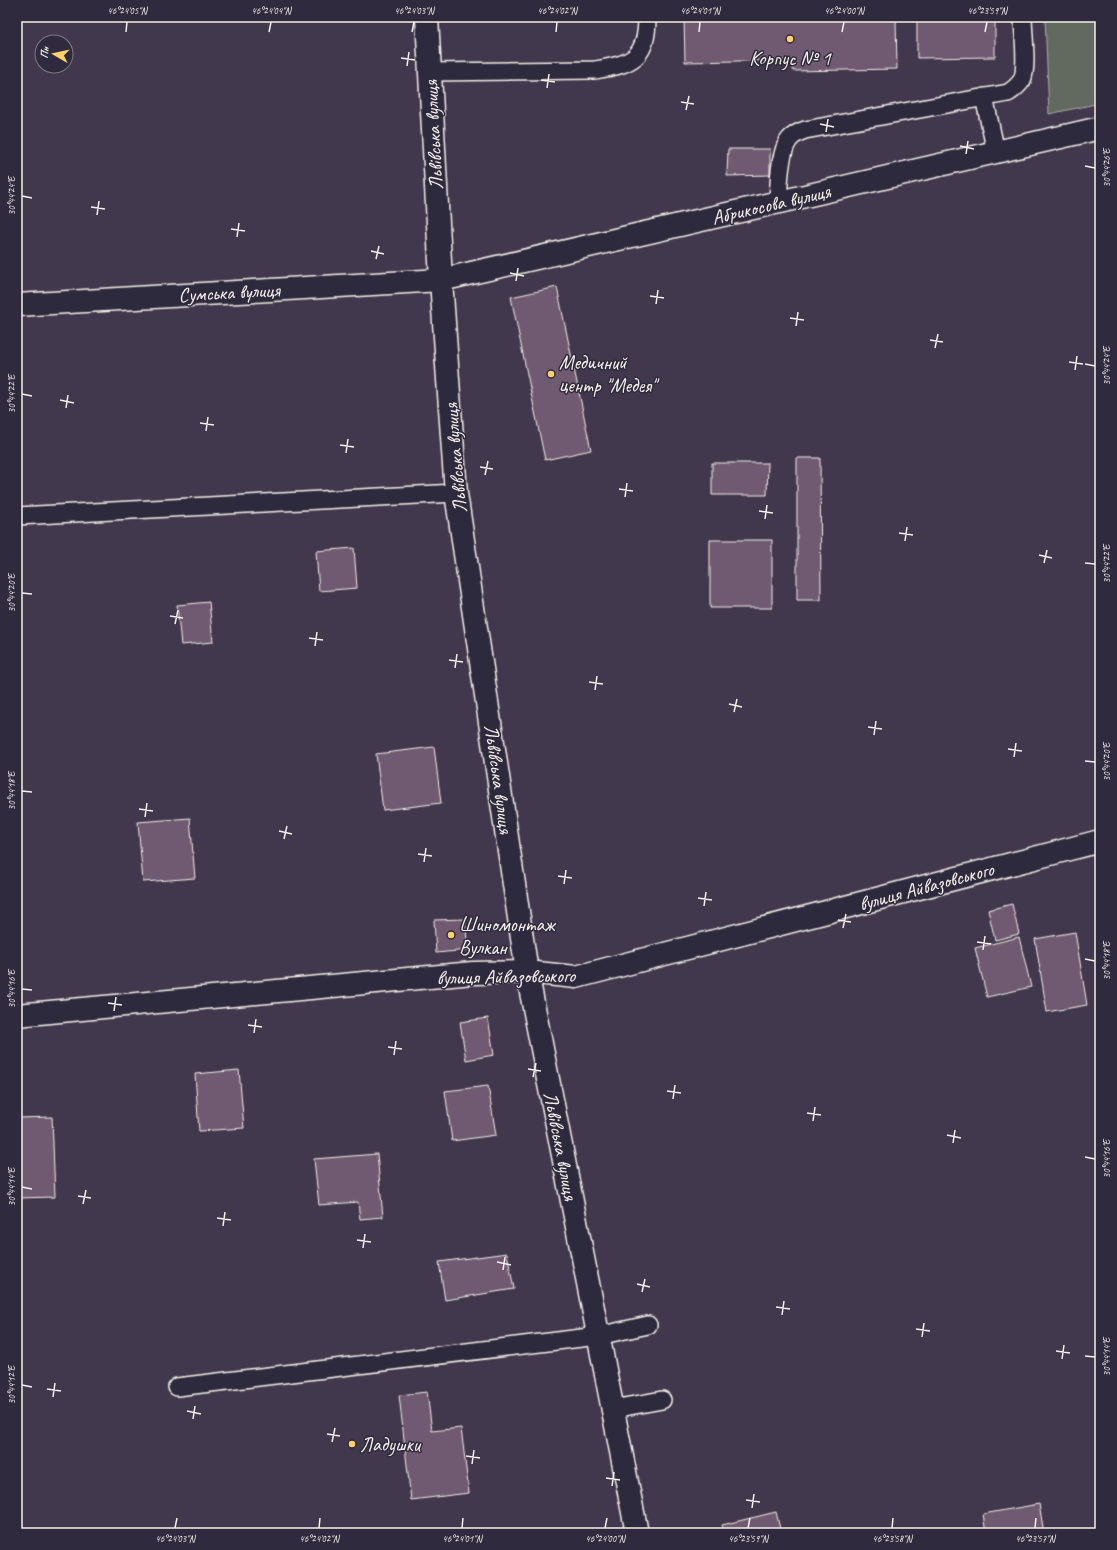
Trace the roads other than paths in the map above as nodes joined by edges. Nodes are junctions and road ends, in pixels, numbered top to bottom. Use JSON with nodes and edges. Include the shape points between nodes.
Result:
{"nodes":[{"id":1,"x":427,"y":17,"type":"edge"},
{"id":2,"x":647,"y":17,"type":"edge"},
{"id":3,"x":1023,"y":17,"type":"edge"},
{"id":4,"x":429,"y":72,"type":"junction"},
{"id":5,"x":984,"y":97,"type":"junction"},
{"id":6,"x":1100,"y":128,"type":"edge"},
{"id":7,"x":996,"y":152,"type":"junction"},
{"id":8,"x":778,"y":202,"type":"junction"},
{"id":9,"x":441,"y":280,"type":"junction"},
{"id":10,"x":17,"y":305,"type":"edge"},
{"id":11,"x":456,"y":493,"type":"junction"},
{"id":12,"x":17,"y":516,"type":"edge"},
{"id":13,"x":1100,"y":841,"type":"edge"},
{"id":14,"x":527,"y":972,"type":"junction"},
{"id":15,"x":17,"y":1016,"type":"edge"},
{"id":16,"x":648,"y":1325,"type":"dead end"},
{"id":17,"x":598,"y":1336,"type":"junction"},
{"id":18,"x":177,"y":1387,"type":"dead end"},
{"id":19,"x":662,"y":1400,"type":"dead end"},
{"id":20,"x":613,"y":1409,"type":"junction"},
{"id":21,"x":637,"y":1533,"type":"edge"}],
"edges":[{"from":1,"to":4,"type":"street","name":"Львівська вулиця"},
{"from":2,"to":4,"type":"lane","via":[[643,46],[634,59],[617,66],[595,70]]},
{"from":3,"to":5,"type":"lane","via":[[1025,72],[1022,81],[1008,93]]},
{"from":4,"to":9,"type":"street","name":"Львівська вулиця"},
{"from":5,"to":7,"type":"lane"},
{"from":5,"to":8,"type":"lane","via":[[805,130],[796,134],[784,149]]},
{"from":6,"to":7,"type":"street","name":"Абрикосова вулиця"},
{"from":7,"to":8,"type":"street","name":"Абрикосова вулиця"},
{"from":8,"to":9,"type":"street","name":"Абрикосова вулиця"},
{"from":9,"to":10,"type":"street","name":"Сумська вулиця"},
{"from":9,"to":11,"type":"street","name":"Львівська вулиця"},
{"from":11,"to":12,"type":"lane"},
{"from":11,"to":14,"type":"street","name":"Львівська вулиця"},
{"from":13,"to":14,"type":"street","name":"вулиця Айвазовського","via":[[576,977]]},
{"from":14,"to":15,"type":"street","name":"вулиця Айвазовського","via":[[473,973]]},
{"from":14,"to":17,"type":"street","name":"Львівська вулиця"},
{"from":16,"to":17,"type":"lane"},
{"from":17,"to":18,"type":"lane"},
{"from":17,"to":20,"type":"street","name":"Львівська вулиця"},
{"from":19,"to":20,"type":"lane"},
{"from":20,"to":21,"type":"street","name":"Львівська вулиця"}]}
